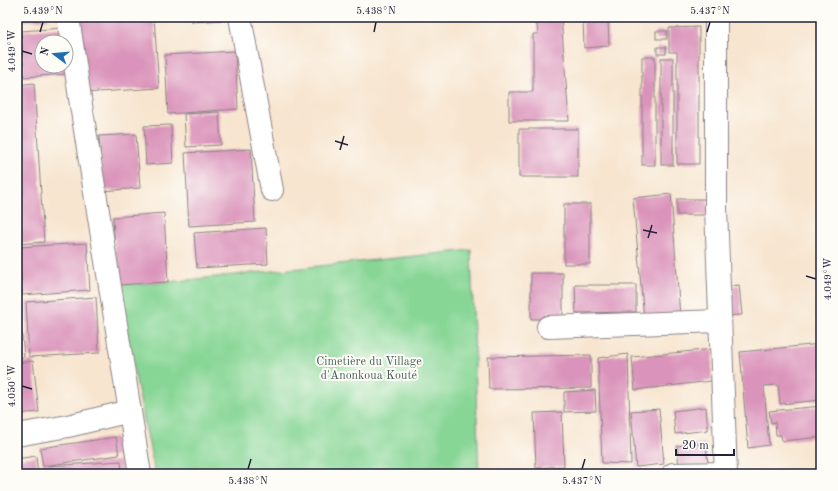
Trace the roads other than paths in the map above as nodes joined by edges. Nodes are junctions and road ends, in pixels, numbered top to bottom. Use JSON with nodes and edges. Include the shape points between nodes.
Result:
{"nodes":[{"id":1,"x":68,"y":17,"type":"edge"},
{"id":2,"x":240,"y":17,"type":"edge"},
{"id":3,"x":716,"y":17,"type":"edge"},
{"id":4,"x":272,"y":190,"type":"dead end"},
{"id":5,"x":720,"y":321,"type":"junction"},
{"id":6,"x":548,"y":327,"type":"dead end"},
{"id":7,"x":130,"y":412,"type":"junction"},
{"id":8,"x":17,"y":435,"type":"edge"},
{"id":9,"x":726,"y":473,"type":"edge"},
{"id":10,"x":140,"y":474,"type":"edge"},
{"id":11,"x":673,"y":474,"type":"edge"}],
"edges":[{"from":1,"to":7,"type":"street"},
{"from":2,"to":4,"type":"street"},
{"from":3,"to":5,"type":"street","via":[[716,208]]},
{"from":5,"to":6,"type":"street"},
{"from":5,"to":9,"type":"street"},
{"from":7,"to":8,"type":"street"},
{"from":7,"to":10,"type":"street"},
{"from":9,"to":11,"type":"street"}]}
